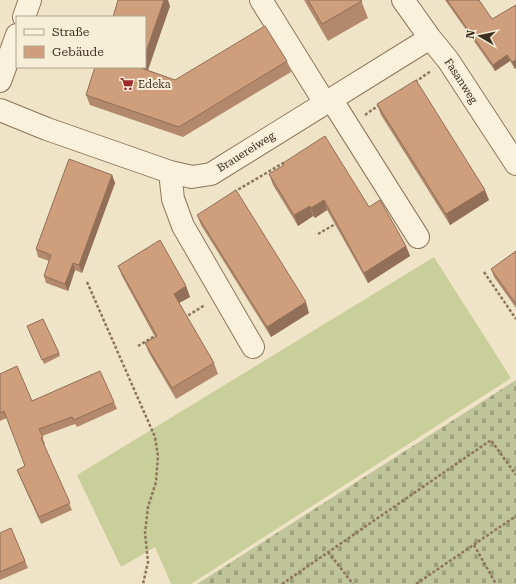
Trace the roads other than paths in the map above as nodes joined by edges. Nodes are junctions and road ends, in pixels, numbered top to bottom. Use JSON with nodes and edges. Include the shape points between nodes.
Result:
{"nodes":[{"id":1,"x":30,"y":0,"type":"edge"},
{"id":2,"x":261,"y":0,"type":"edge"},
{"id":3,"x":403,"y":0,"type":"edge"},
{"id":4,"x":24,"y":16,"type":"edge"},
{"id":5,"x":16,"y":38,"type":"edge"},
{"id":6,"x":430,"y":38,"type":"junction"},
{"id":7,"x":0,"y":81,"type":"edge"},
{"id":8,"x":328,"y":101,"type":"junction"},
{"id":9,"x":0,"y":110,"type":"edge"},
{"id":10,"x":512,"y":151,"type":"edge"},
{"id":11,"x":170,"y":172,"type":"junction"},
{"id":12,"x":418,"y":237,"type":"dead end"},
{"id":13,"x":253,"y":347,"type":"dead end"}],
"edges":[{"from":1,"to":4,"type":"street"},
{"from":2,"to":8,"type":"street"},
{"from":3,"to":6,"type":"street","name":"Fasanweg"},
{"from":5,"to":7,"type":"street"},
{"from":6,"to":8,"type":"street","name":"Brauereiweg"},
{"from":6,"to":10,"type":"street","name":"Fasanweg"},
{"from":8,"to":11,"type":"street","name":"Brauereiweg","via":[[211,174],[192,177]]},
{"from":8,"to":12,"type":"street"},
{"from":9,"to":11,"type":"street","name":"Brauereiweg"},
{"from":11,"to":13,"type":"street","via":[[173,199],[183,226]]}]}
